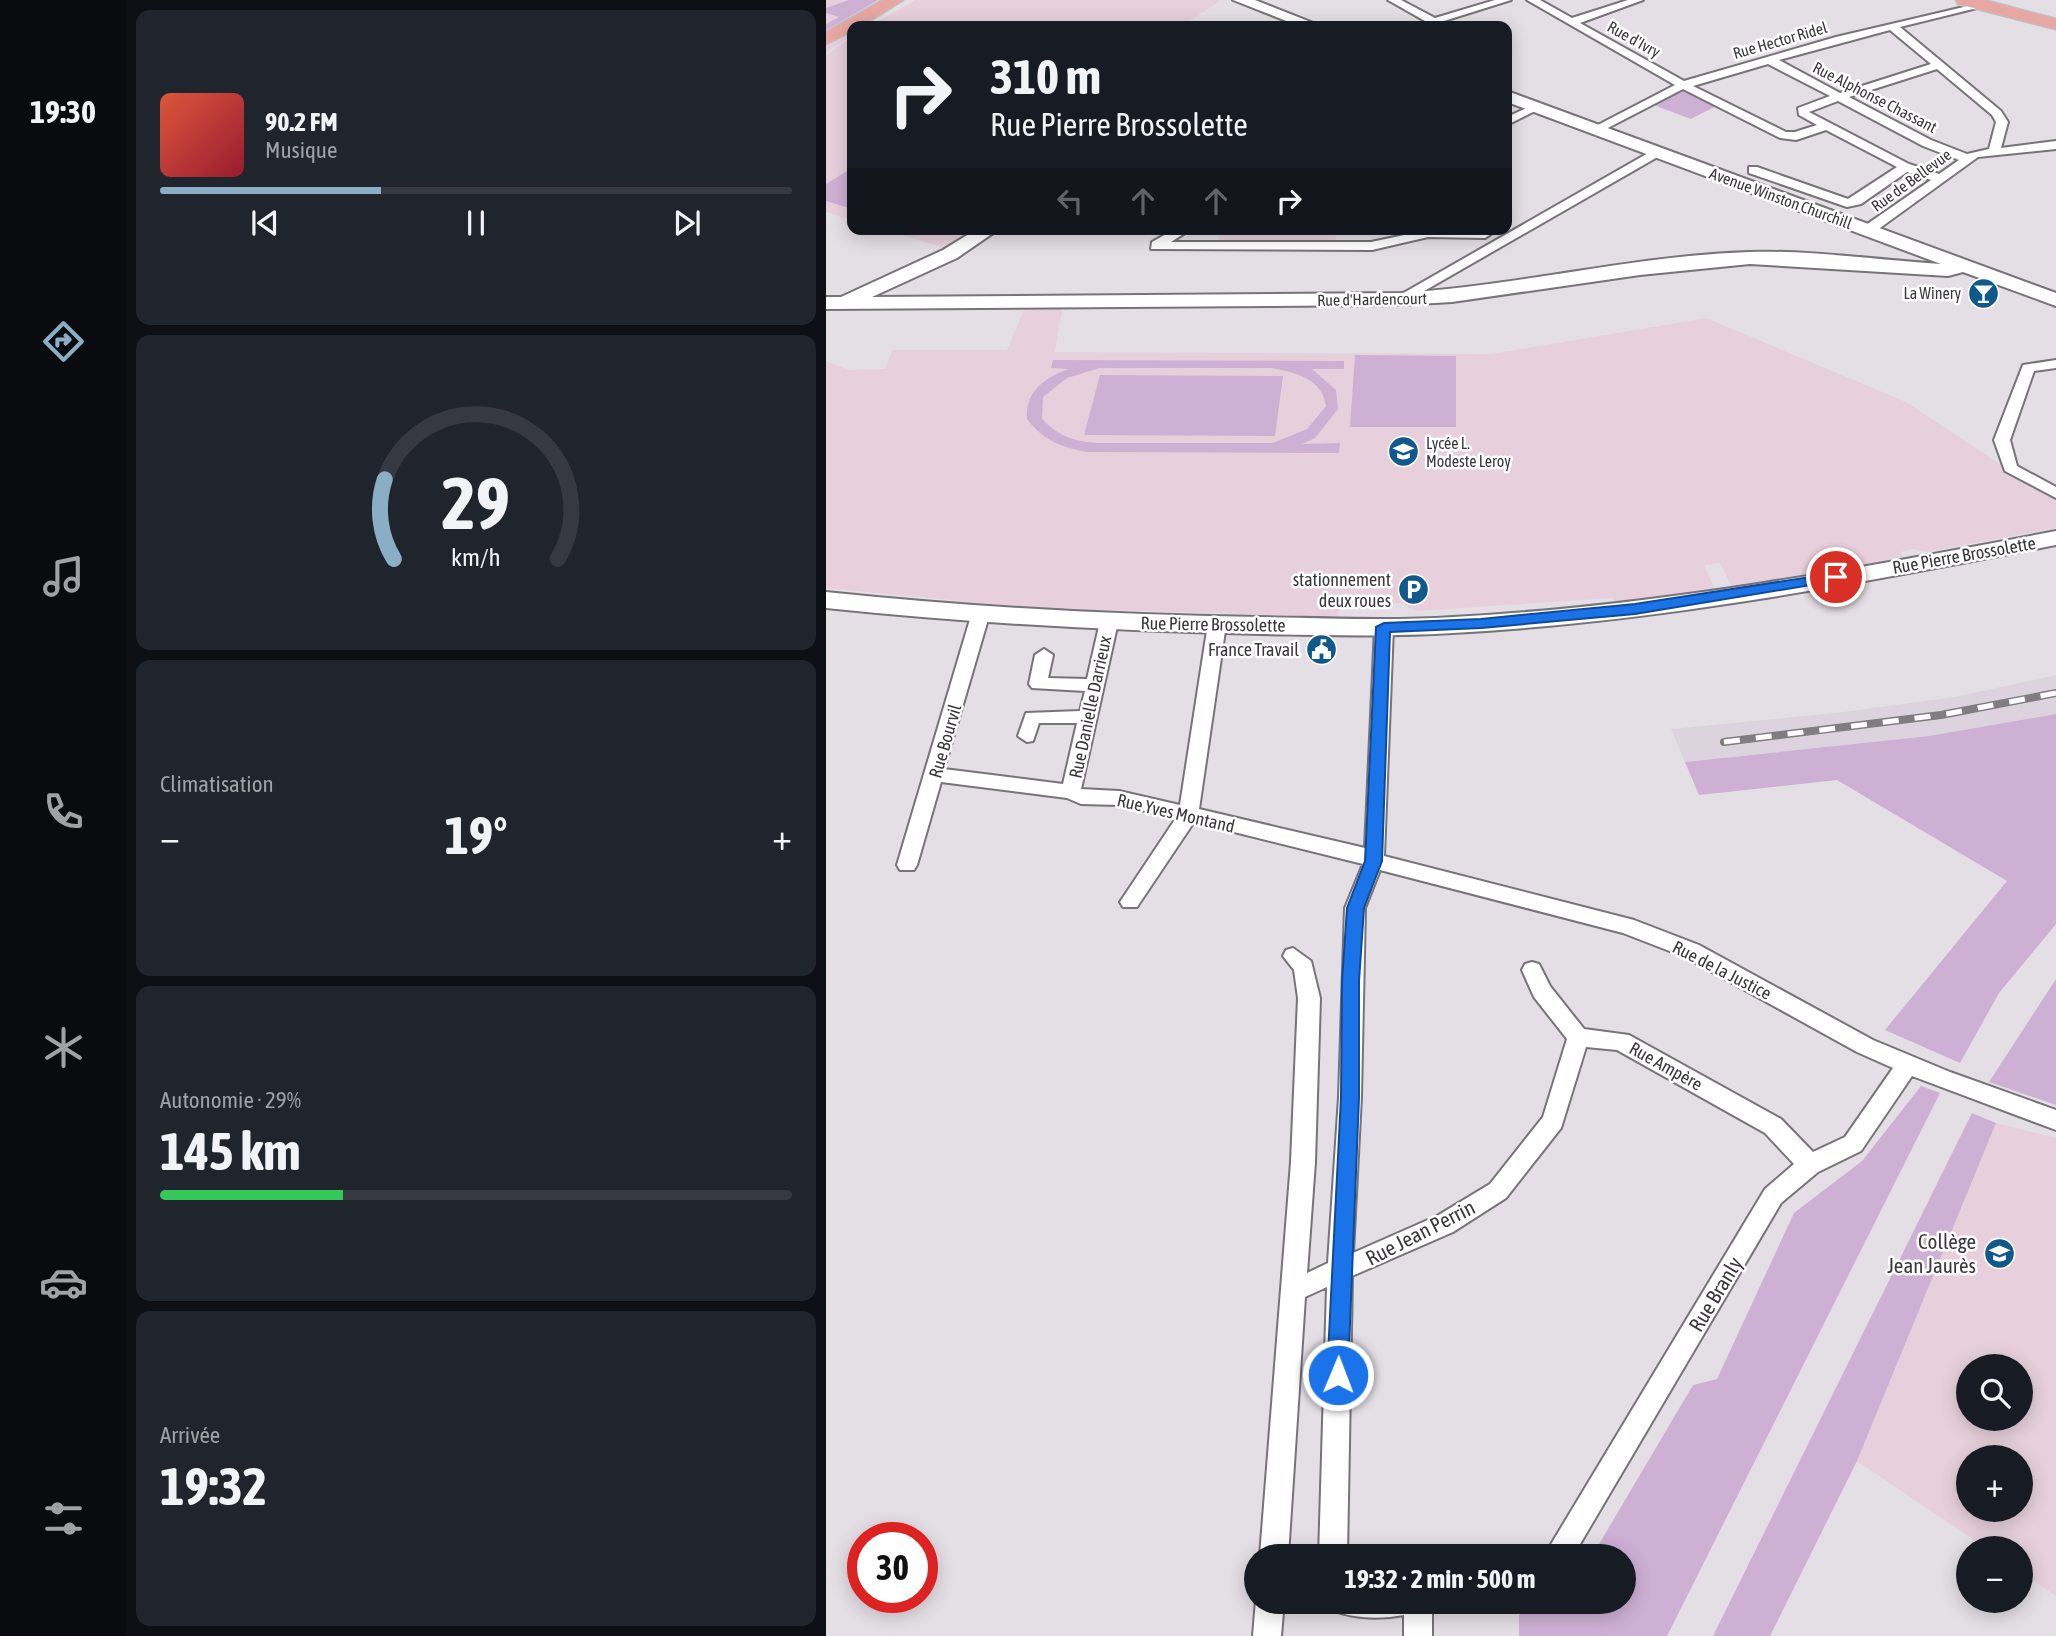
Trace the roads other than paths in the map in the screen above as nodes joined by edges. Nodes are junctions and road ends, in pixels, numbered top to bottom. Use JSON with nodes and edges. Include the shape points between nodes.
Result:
{"nodes":[{"id":1,"x":895,"y":0,"type":"edge"},
{"id":2,"x":1241,"y":0,"type":"edge"},
{"id":3,"x":1393,"y":0,"type":"edge"},
{"id":4,"x":1506,"y":0,"type":"edge"},
{"id":5,"x":1532,"y":0,"type":"edge"},
{"id":6,"x":1638,"y":0,"type":"edge"},
{"id":7,"x":1972,"y":2,"type":"edge"},
{"id":8,"x":858,"y":21,"type":"edge"},
{"id":9,"x":1299,"y":21,"type":"edge"},
{"id":10,"x":1434,"y":21,"type":"joint"},
{"id":11,"x":1571,"y":22,"type":"junction"},
{"id":12,"x":2056,"y":24,"type":"edge"},
{"id":13,"x":1892,"y":26,"type":"junction"},
{"id":14,"x":847,"y":27,"type":"edge"},
{"id":15,"x":826,"y":39,"type":"edge"},
{"id":16,"x":1768,"y":59,"type":"junction"},
{"id":17,"x":1941,"y":64,"type":"junction"},
{"id":18,"x":1683,"y":85,"type":"junction"},
{"id":19,"x":1839,"y":96,"type":"junction"},
{"id":20,"x":1512,"y":98,"type":"edge"},
{"id":21,"x":1535,"y":107,"type":"junction"},
{"id":22,"x":1512,"y":119,"type":"edge"},
{"id":23,"x":1827,"y":126,"type":"junction"},
{"id":24,"x":1596,"y":130,"type":"junction"},
{"id":25,"x":2056,"y":145,"type":"edge"},
{"id":26,"x":1994,"y":151,"type":"junction"},
{"id":27,"x":1657,"y":152,"type":"junction"},
{"id":28,"x":1969,"y":159,"type":"junction"},
{"id":29,"x":1905,"y":167,"type":"junction"},
{"id":30,"x":1753,"y":170,"type":"dead end"},
{"id":31,"x":1941,"y":180,"type":"junction"},
{"id":32,"x":1868,"y":230,"type":"junction"},
{"id":33,"x":980,"y":235,"type":"edge"},
{"id":34,"x":1175,"y":235,"type":"edge"},
{"id":35,"x":1413,"y":235,"type":"edge"},
{"id":36,"x":1488,"y":235,"type":"edge"},
{"id":37,"x":1500,"y":242,"type":"junction"},
{"id":38,"x":1937,"y":256,"type":"junction"},
{"id":39,"x":1964,"y":266,"type":"junction"},
{"id":40,"x":1915,"y":268,"type":"junction"},
{"id":41,"x":1400,"y":299,"type":"junction"},
{"id":42,"x":849,"y":300,"type":"junction"},
{"id":43,"x":2056,"y":300,"type":"edge"},
{"id":44,"x":826,"y":303,"type":"edge"},
{"id":45,"x":2056,"y":364,"type":"edge"},
{"id":46,"x":2056,"y":493,"type":"edge"},
{"id":47,"x":2056,"y":538,"type":"edge"},
{"id":48,"x":826,"y":600,"type":"edge"},
{"id":49,"x":980,"y":616,"type":"junction"},
{"id":50,"x":1109,"y":622,"type":"junction"},
{"id":51,"x":1217,"y":624,"type":"junction"},
{"id":52,"x":1384,"y":627,"type":"junction"},
{"id":53,"x":1044,"y":655,"type":"dead end"},
{"id":54,"x":1095,"y":685,"type":"junction"},
{"id":55,"x":1088,"y":717,"type":"junction"},
{"id":56,"x":1027,"y":736,"type":"dead end"},
{"id":57,"x":935,"y":775,"type":"junction"},
{"id":58,"x":1072,"y":792,"type":"junction"},
{"id":59,"x":1188,"y":816,"type":"junction"},
{"id":60,"x":1374,"y":861,"type":"junction"},
{"id":61,"x":907,"y":865,"type":"dead end"},
{"id":62,"x":1130,"y":902,"type":"dead end"},
{"id":63,"x":1293,"y":956,"type":"dead end"},
{"id":64,"x":1532,"y":970,"type":"dead end"},
{"id":65,"x":1578,"y":1037,"type":"junction"},
{"id":66,"x":1907,"y":1065,"type":"junction"},
{"id":67,"x":2056,"y":1120,"type":"edge"},
{"id":68,"x":1810,"y":1164,"type":"junction"},
{"id":69,"x":1340,"y":1271,"type":"junction"},
{"id":70,"x":1294,"y":1290,"type":"junction"},
{"id":71,"x":1275,"y":1544,"type":"edge"},
{"id":72,"x":1333,"y":1544,"type":"edge"},
{"id":73,"x":1565,"y":1544,"type":"edge"},
{"id":74,"x":1269,"y":1614,"type":"edge"},
{"id":75,"x":1418,"y":1614,"type":"edge"},
{"id":76,"x":1267,"y":1636,"type":"edge"},
{"id":77,"x":1418,"y":1636,"type":"edge"}],
"edges":[{"from":1,"to":8,"type":"main road"},
{"from":2,"to":9,"type":"main road"},
{"from":3,"to":10,"type":"street"},
{"from":4,"to":10,"type":"street"},
{"from":5,"to":11,"type":"street","name":"Rue d'Ivry"},
{"from":6,"to":11,"type":"street"},
{"from":7,"to":12,"type":"main road"},
{"from":7,"to":13,"type":"street","name":"Rue Hector Ridel"},
{"from":11,"to":18,"type":"street","name":"Rue d'Ivry"},
{"from":13,"to":16,"type":"street","name":"Rue Hector Ridel"},
{"from":13,"to":17,"type":"street"},
{"from":14,"to":15,"type":"main road"},
{"from":16,"to":18,"type":"street","name":"Rue Hector Ridel"},
{"from":16,"to":19,"type":"street","name":"Rue Alphonse Chassant"},
{"from":17,"to":19,"type":"street"},
{"from":17,"to":26,"type":"street","via":[[1997,113],[2002,122]]},
{"from":18,"to":23,"type":"street","name":"Rue d'Ivry","via":[[1783,135],[1796,136]]},
{"from":18,"to":24,"type":"street","name":"Rue Hector Ridel"},
{"from":19,"to":23,"type":"street","via":[[1804,108],[1803,113]]},
{"from":19,"to":28,"type":"street","name":"Rue Alphonse Chassant","via":[[1927,143]]},
{"from":20,"to":21,"type":"main road","name":"Avenue Winston Churchill"},
{"from":21,"to":22,"type":"street"},
{"from":21,"to":24,"type":"main road","name":"Avenue Winston Churchill"},
{"from":23,"to":29,"type":"street"},
{"from":24,"to":27,"type":"main road","name":"Avenue Winston Churchill"},
{"from":25,"to":26,"type":"street","name":"Rue de Bellevue"},
{"from":26,"to":28,"type":"street","name":"Rue de Bellevue"},
{"from":27,"to":32,"type":"main road","name":"Avenue Winston Churchill"},
{"from":27,"to":37,"type":"street"},
{"from":28,"to":31,"type":"street","name":"Rue de Bellevue"},
{"from":29,"to":30,"type":"street","via":[[1857,201],[1847,203]]},
{"from":29,"to":31,"type":"street"},
{"from":31,"to":32,"type":"street","name":"Rue de Bellevue"},
{"from":32,"to":38,"type":"main road","name":"Avenue Winston Churchill"},
{"from":33,"to":42,"type":"main road","via":[[950,254]]},
{"from":34,"to":35,"type":"street","via":[[1155,247],[1372,246]]},
{"from":36,"to":37,"type":"street"},
{"from":37,"to":41,"type":"street"},
{"from":38,"to":39,"type":"main road","name":"Avenue Winston Churchill"},
{"from":38,"to":40,"type":"main road"},
{"from":39,"to":40,"type":"main road","name":"Rue d'Hardencourt"},
{"from":39,"to":43,"type":"main road","name":"Avenue Winston Churchill"},
{"from":40,"to":41,"type":"main road","name":"Rue d'Hardencourt","via":[[1750,258]]},
{"from":41,"to":42,"type":"main road","name":"Rue d'Hardencourt"},
{"from":42,"to":44,"type":"main road","name":"Rue d'Hardencourt"},
{"from":45,"to":46,"type":"street","via":[[2028,368],[2002,440],[2010,468]]},
{"from":47,"to":52,"type":"main road","name":"Rue Pierre Brossolette","via":[[1635,609]]},
{"from":48,"to":49,"type":"main road","name":"Rue Pierre Brossolette"},
{"from":49,"to":50,"type":"main road","name":"Rue Pierre Brossolette"},
{"from":49,"to":57,"type":"street","name":"Rue Bourvil"},
{"from":50,"to":51,"type":"main road","name":"Rue Pierre Brossolette"},
{"from":50,"to":54,"type":"street","name":"Rue Danielle Darrieux"},
{"from":51,"to":52,"type":"main road","name":"Rue Pierre Brossolette"},
{"from":51,"to":59,"type":"street"},
{"from":52,"to":60,"type":"street"},
{"from":53,"to":54,"type":"street","via":[[1038,684]]},
{"from":54,"to":55,"type":"street","name":"Rue Danielle Darrieux"},
{"from":55,"to":56,"type":"street","via":[[1032,717]]},
{"from":55,"to":58,"type":"street","name":"Rue Danielle Darrieux"},
{"from":57,"to":58,"type":"street","name":"Rue Yves Montand"},
{"from":57,"to":61,"type":"street","name":"Rue Bourvil"},
{"from":58,"to":59,"type":"street","name":"Rue Yves Montand","via":[[1081,797],[1119,798]]},
{"from":59,"to":60,"type":"street","name":"Rue Yves Montand","via":[[1360,854]]},
{"from":59,"to":62,"type":"street"},
{"from":60,"to":66,"type":"street","name":"Rue de la Justice","via":[[1627,926],[1692,951]]},
{"from":60,"to":69,"type":"street","via":[[1355,908]]},
{"from":63,"to":70,"type":"street","via":[[1304,967],[1309,998]]},
{"from":64,"to":65,"type":"street","via":[[1541,991]]},
{"from":65,"to":68,"type":"street","name":"Rue Ampère","via":[[1621,1041],[1773,1126]]},
{"from":65,"to":69,"type":"street","name":"Rue Jean Perrin","via":[[1553,1121],[1498,1191],[1445,1224]]},
{"from":66,"to":67,"type":"street","name":"Rue de la Justice"},
{"from":66,"to":68,"type":"street","name":"Rue Branly","via":[[1853,1144]]},
{"from":68,"to":73,"type":"street","name":"Rue Branly","via":[[1773,1196]]},
{"from":69,"to":70,"type":"street","name":"Rue Jean Perrin"},
{"from":69,"to":72,"type":"street"},
{"from":70,"to":71,"type":"street"},
{"from":74,"to":76,"type":"street"},
{"from":75,"to":77,"type":"street"}]}
